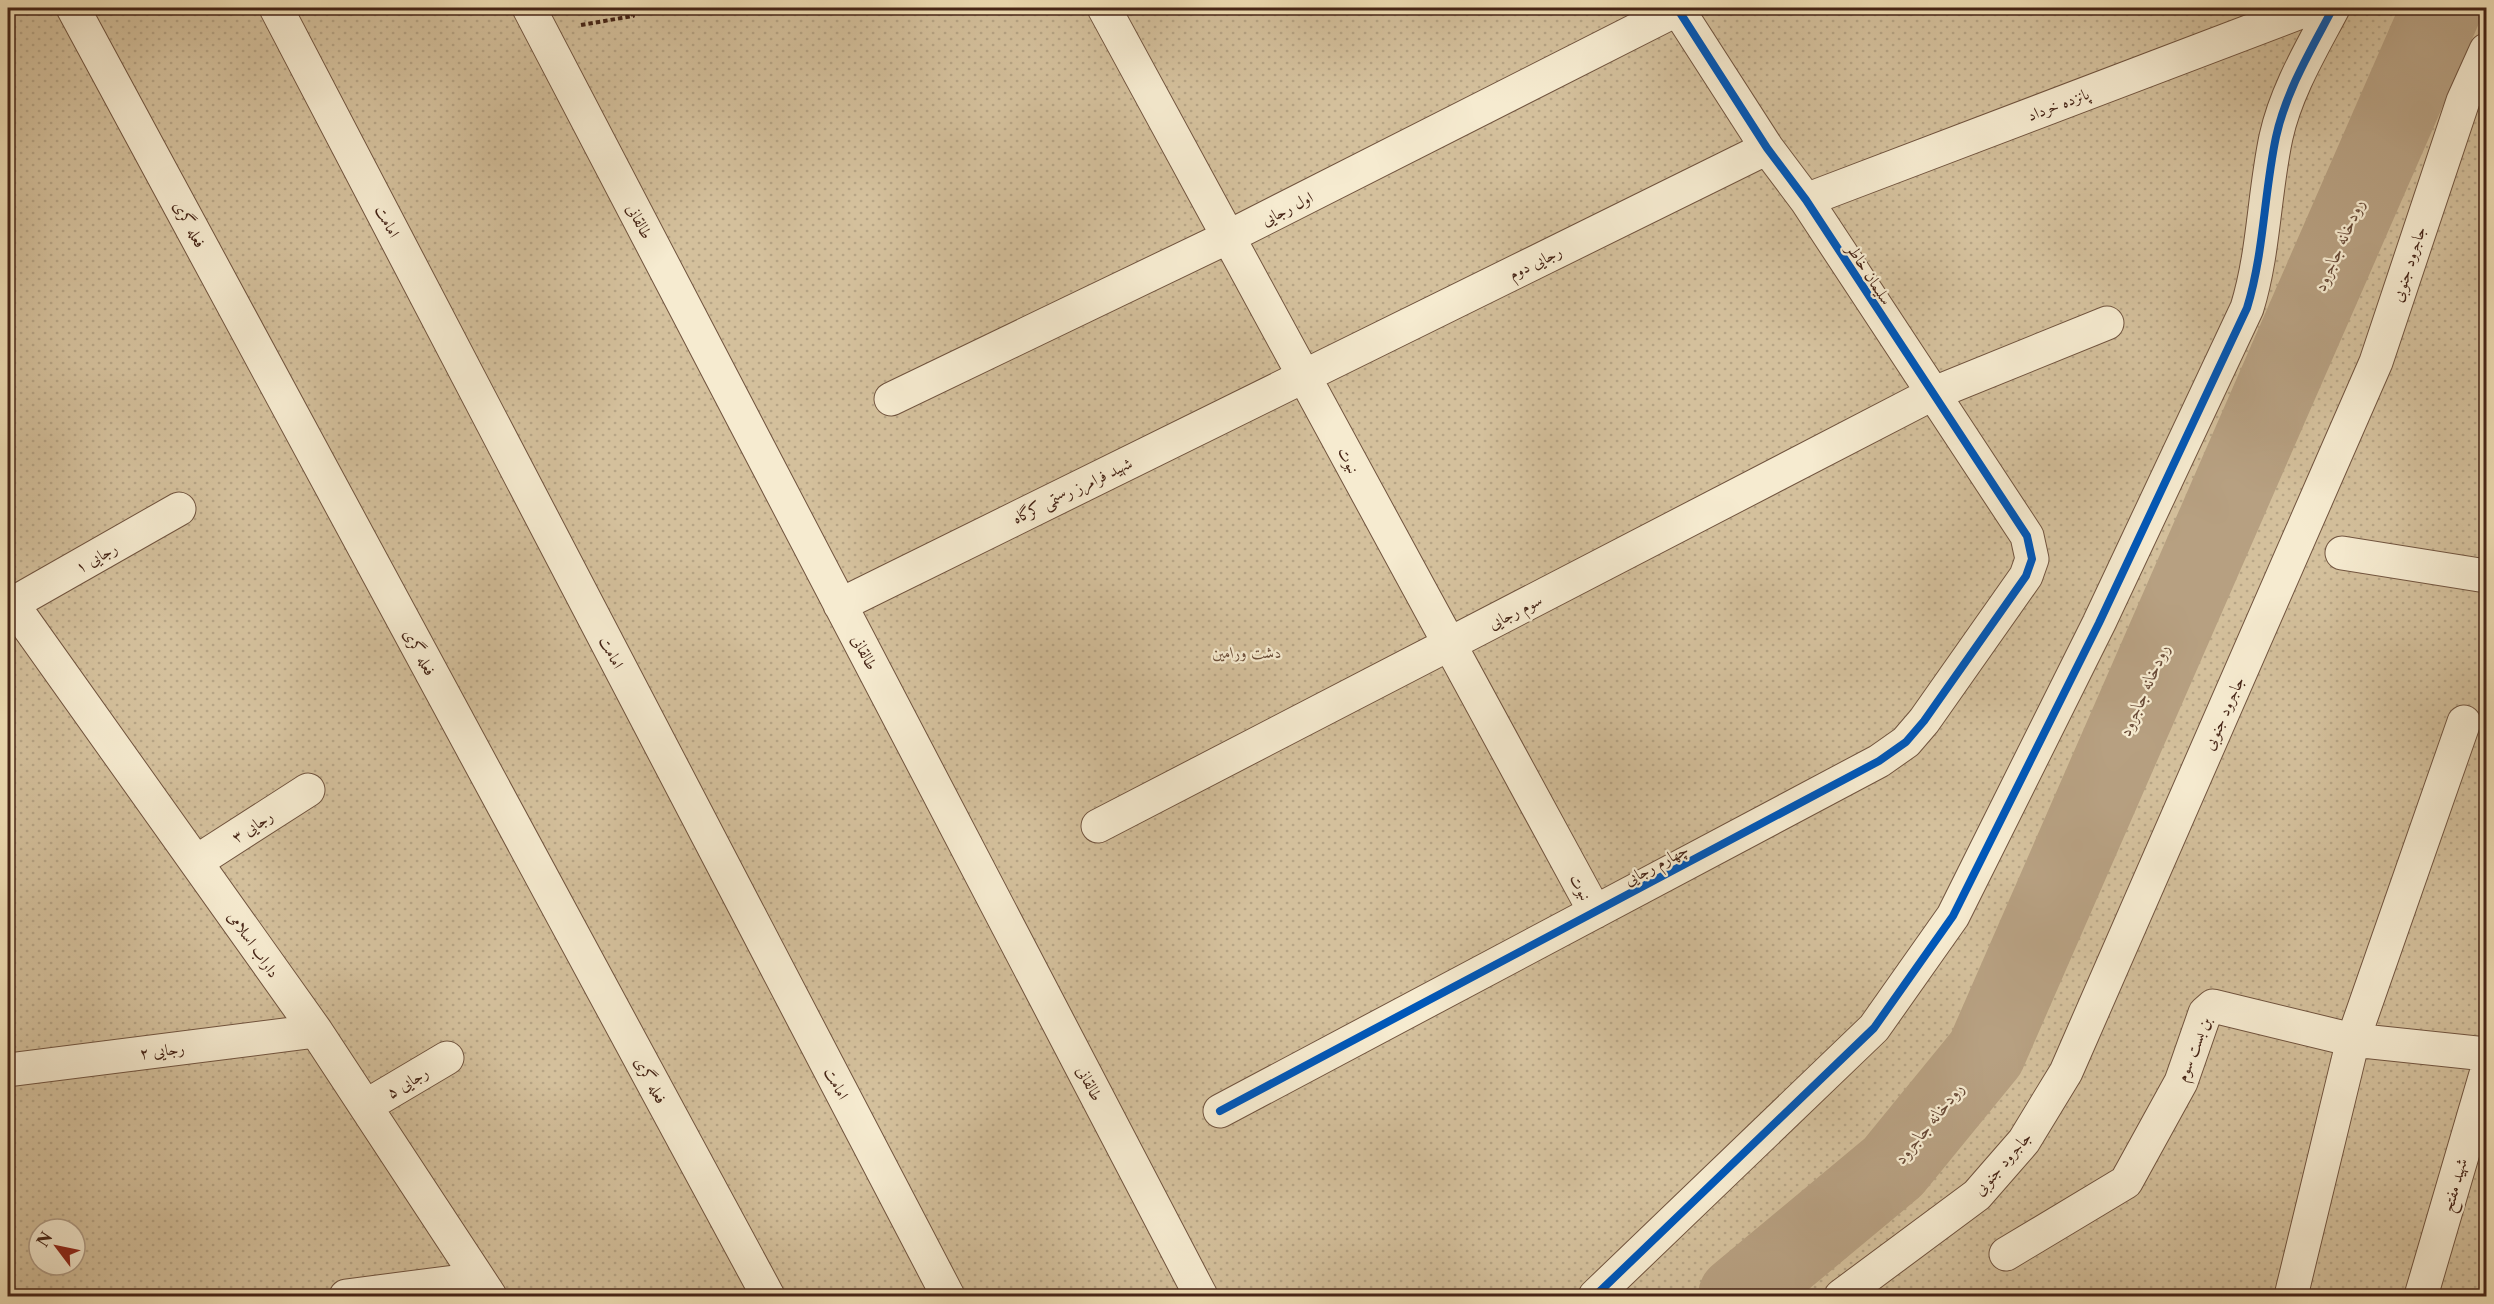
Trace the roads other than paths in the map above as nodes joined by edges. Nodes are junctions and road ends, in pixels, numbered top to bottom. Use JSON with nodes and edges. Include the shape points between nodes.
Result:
{"nodes":[{"id":1,"x":73,"y":8,"type":"edge"},
{"id":2,"x":276,"y":8,"type":"edge"},
{"id":3,"x":529,"y":8,"type":"edge"},
{"id":4,"x":1104,"y":8,"type":"edge"},
{"id":5,"x":1678,"y":8,"type":"edge"},
{"id":6,"x":2311,"y":8,"type":"edge"},
{"id":7,"x":2333,"y":8,"type":"edge"},
{"id":8,"x":2487,"y":50,"type":"edge"},
{"id":9,"x":1767,"y":147,"type":"junction"},
{"id":10,"x":1806,"y":201,"type":"junction"},
{"id":11,"x":1228,"y":237,"type":"junction"},
{"id":12,"x":2107,"y":322,"type":"dead end"},
{"id":13,"x":1304,"y":376,"type":"junction"},
{"id":14,"x":1932,"y":394,"type":"junction"},
{"id":15,"x":891,"y":399,"type":"dead end"},
{"id":16,"x":179,"y":509,"type":"dead end"},
{"id":17,"x":2342,"y":554,"type":"dead end"},
{"id":18,"x":2032,"y":559,"type":"joint"},
{"id":19,"x":2487,"y":576,"type":"edge"},
{"id":20,"x":10,"y":601,"type":"edge"},
{"id":21,"x":840,"y":604,"type":"junction"},
{"id":22,"x":1449,"y":645,"type":"junction"},
{"id":23,"x":2464,"y":722,"type":"dead end"},
{"id":24,"x":308,"y":790,"type":"dead end"},
{"id":25,"x":1098,"y":826,"type":"dead end"},
{"id":26,"x":196,"y":862,"type":"junction"},
{"id":27,"x":1595,"y":912,"type":"junction"},
{"id":28,"x":316,"y":1031,"type":"junction"},
{"id":29,"x":2353,"y":1040,"type":"junction"},
{"id":30,"x":2487,"y":1054,"type":"edge"},
{"id":31,"x":447,"y":1058,"type":"dead end"},
{"id":32,"x":8,"y":1070,"type":"edge"},
{"id":33,"x":2487,"y":1074,"type":"edge"},
{"id":34,"x":366,"y":1106,"type":"junction"},
{"id":35,"x":1220,"y":1111,"type":"dead end"},
{"id":36,"x":2006,"y":1254,"type":"dead end"},
{"id":37,"x":484,"y":1288,"type":"edge"},
{"id":38,"x":346,"y":1296,"type":"edge"},
{"id":39,"x":768,"y":1296,"type":"edge"},
{"id":40,"x":948,"y":1296,"type":"edge"},
{"id":41,"x":1201,"y":1296,"type":"edge"},
{"id":42,"x":1595,"y":1296,"type":"edge"},
{"id":43,"x":1841,"y":1296,"type":"edge"},
{"id":44,"x":2291,"y":1296,"type":"edge"},
{"id":45,"x":2421,"y":1296,"type":"edge"}],
"edges":[{"from":1,"to":39,"type":"street","name":"فعله گری"},
{"from":2,"to":40,"type":"street","name":"امامت"},
{"from":3,"to":21,"type":"street","name":"طالقانی"},
{"from":4,"to":11,"type":"street","name":"نبوت"},
{"from":5,"to":9,"type":"street","name":"سلیمان خاطر"},
{"from":5,"to":11,"type":"street","name":"اول رجایی"},
{"from":6,"to":10,"type":"street","name":"پانزده خرداد"},
{"from":7,"to":42,"type":"street","via":[[2303,65],[2277,134],[2255,282],[2247,308],[2099,623],[1953,916],[1874,1028]]},
{"from":8,"to":43,"type":"street","name":"جاجرود جنوبی","via":[[2463,101],[2376,362],[2066,1072],[2024,1141],[1977,1195]]},
{"from":9,"to":10,"type":"street","name":"سلیمان خاطر"},
{"from":9,"to":13,"type":"street","name":"رجایی دوم"},
{"from":10,"to":14,"type":"street","name":"سلیمان خاطر"},
{"from":11,"to":13,"type":"street","name":"نبوت"},
{"from":11,"to":15,"type":"street","name":"اول رجایی"},
{"from":12,"to":14,"type":"street","name":"سوم رجایی"},
{"from":13,"to":21,"type":"street","name":"شهید فرامرز رستمی کرگاه"},
{"from":13,"to":22,"type":"street","name":"نبوت"},
{"from":14,"to":18,"type":"street","name":"سلیمان خاطر","via":[[2027,536]]},
{"from":14,"to":22,"type":"street","name":"سوم رجایی"},
{"from":16,"to":20,"type":"street","name":"رجایی ۱"},
{"from":17,"to":19,"type":"street"},
{"from":18,"to":27,"type":"street","name":"چهارم رجایی","via":[[2026,576],[1906,742],[1879,761]]},
{"from":20,"to":26,"type":"street","name":"داراب اسلامی"},
{"from":21,"to":41,"type":"street","name":"طالقانی"},
{"from":22,"to":25,"type":"street","name":"سوم رجایی"},
{"from":22,"to":27,"type":"street","name":"نبوت"},
{"from":23,"to":29,"type":"street"},
{"from":24,"to":26,"type":"street","name":"رجایی ۳"},
{"from":26,"to":28,"type":"street","name":"داراب اسلامی"},
{"from":27,"to":35,"type":"street","name":"چهارم رجایی"},
{"from":28,"to":32,"type":"street","name":"رجایی ۲"},
{"from":28,"to":34,"type":"street","name":"داراب اسلامی"},
{"from":29,"to":30,"type":"street","name":"بن بست سوم"},
{"from":29,"to":36,"type":"street","name":"بن بست سوم","via":[[2213,1006],[2205,1013],[2181,1082],[2126,1182]]},
{"from":29,"to":44,"type":"street"},
{"from":31,"to":34,"type":"street","name":"رجایی ۵"},
{"from":33,"to":45,"type":"street","name":"شهید مفتح"},
{"from":34,"to":37,"type":"street","name":"داراب اسلامی"},
{"from":37,"to":38,"type":"street"}]}
